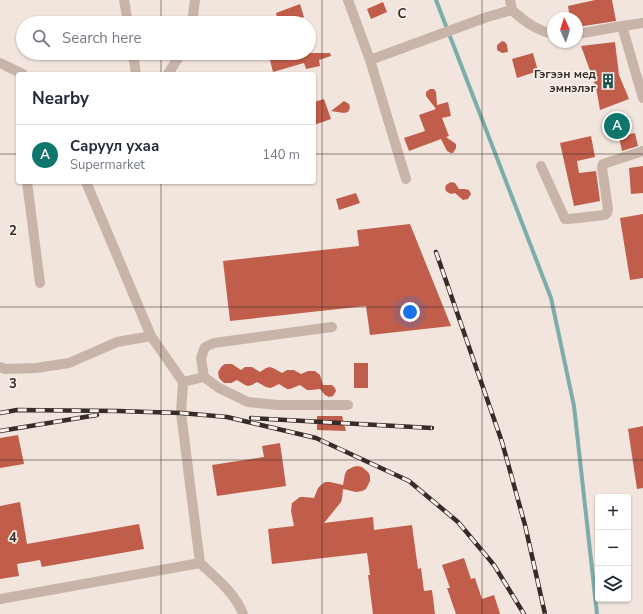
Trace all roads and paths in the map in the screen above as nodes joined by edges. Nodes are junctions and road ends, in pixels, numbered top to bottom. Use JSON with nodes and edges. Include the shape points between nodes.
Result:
{"nodes":[{"id":1,"x":124,"y":0,"type":"edge"},
{"id":2,"x":195,"y":0,"type":"edge"},
{"id":3,"x":348,"y":0,"type":"edge"},
{"id":4,"x":510,"y":0,"type":"edge"},
{"id":5,"x":512,"y":10,"type":"junction"},
{"id":6,"x":127,"y":16,"type":"edge"},
{"id":7,"x":193,"y":16,"type":"edge"},
{"id":8,"x":643,"y":23,"type":"edge"},
{"id":9,"x":622,"y":26,"type":"junction"},
{"id":10,"x":547,"y":32,"type":"edge"},
{"id":11,"x":583,"y":33,"type":"edge"},
{"id":12,"x":134,"y":60,"type":"edge"},
{"id":13,"x":177,"y":60,"type":"edge"},
{"id":14,"x":370,"y":60,"type":"junction"},
{"id":15,"x":0,"y":63,"type":"edge"},
{"id":16,"x":19,"y":72,"type":"edge"},
{"id":17,"x":136,"y":72,"type":"edge"},
{"id":18,"x":169,"y":72,"type":"edge"},
{"id":19,"x":643,"y":98,"type":"edge"},
{"id":20,"x":643,"y":151,"type":"edge"},
{"id":21,"x":541,"y":166,"type":"dead end"},
{"id":22,"x":406,"y":179,"type":"dead end"},
{"id":23,"x":27,"y":184,"type":"edge"},
{"id":24,"x":87,"y":184,"type":"edge"},
{"id":25,"x":40,"y":283,"type":"dead end"},
{"id":26,"x":332,"y":327,"type":"dead end"},
{"id":27,"x":151,"y":336,"type":"junction"},
{"id":28,"x":0,"y":367,"type":"edge"},
{"id":29,"x":204,"y":377,"type":"junction"},
{"id":30,"x":183,"y":382,"type":"junction"},
{"id":31,"x":348,"y":405,"type":"dead end"},
{"id":32,"x":200,"y":563,"type":"junction"},
{"id":33,"x":0,"y":599,"type":"edge"},
{"id":34,"x":243,"y":614,"type":"edge"}],
"edges":[{"from":1,"to":6,"type":"street"},
{"from":2,"to":7,"type":"street"},
{"from":3,"to":14,"type":"street"},
{"from":4,"to":5,"type":"street"},
{"from":5,"to":10,"type":"street","via":[[527,23]]},
{"from":5,"to":14,"type":"street"},
{"from":8,"to":9,"type":"street"},
{"from":9,"to":11,"type":"street"},
{"from":9,"to":19,"type":"street"},
{"from":12,"to":17,"type":"street"},
{"from":13,"to":18,"type":"street"},
{"from":14,"to":22,"type":"street"},
{"from":15,"to":16,"type":"street"},
{"from":20,"to":21,"type":"street","via":[[603,164],[608,209],[605,215],[565,219]]},
{"from":23,"to":25,"type":"street"},
{"from":24,"to":27,"type":"street"},
{"from":26,"to":29,"type":"street","via":[[214,343],[205,348],[201,358]]},
{"from":27,"to":28,"type":"street","via":[[117,342],[69,363],[36,368]]},
{"from":27,"to":30,"type":"street"},
{"from":29,"to":30,"type":"street"},
{"from":29,"to":31,"type":"street","via":[[219,388],[248,402],[277,405]]},
{"from":30,"to":32,"type":"street","via":[[181,413]]},
{"from":32,"to":33,"type":"street"},
{"from":32,"to":34,"type":"street","via":[[234,597]]}]}
